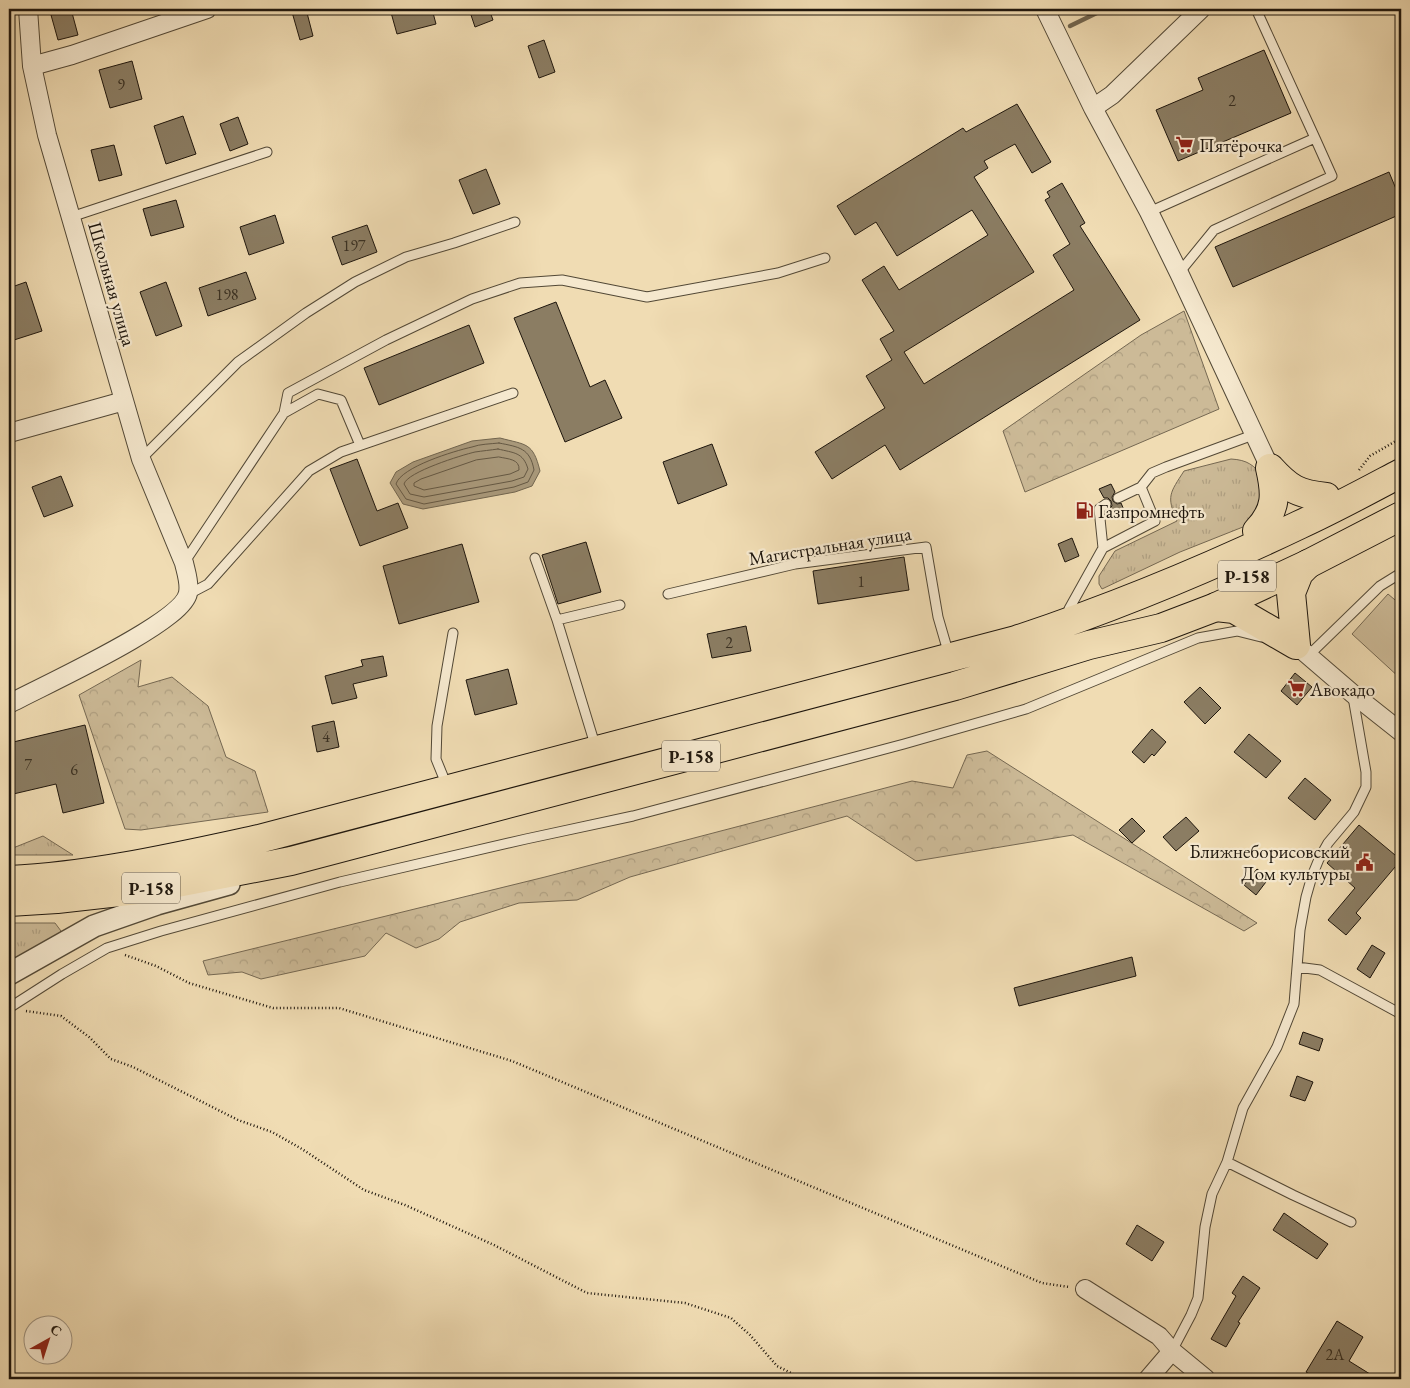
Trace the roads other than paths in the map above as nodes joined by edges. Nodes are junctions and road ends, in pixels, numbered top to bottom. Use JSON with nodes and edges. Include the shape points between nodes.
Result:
{"nodes":[{"id":1,"x":28,"y":9,"type":"edge"},
{"id":2,"x":207,"y":9,"type":"edge"},
{"id":3,"x":1045,"y":9,"type":"edge"},
{"id":4,"x":1201,"y":9,"type":"edge"},
{"id":5,"x":1256,"y":9,"type":"edge"},
{"id":6,"x":32,"y":66,"type":"junction"},
{"id":7,"x":1093,"y":108,"type":"junction"},
{"id":8,"x":1315,"y":138,"type":"junction"},
{"id":9,"x":267,"y":152,"type":"dead end"},
{"id":10,"x":1149,"y":212,"type":"junction"},
{"id":11,"x":71,"y":217,"type":"junction"},
{"id":12,"x":515,"y":222,"type":"dead end"},
{"id":13,"x":825,"y":258,"type":"dead end"},
{"id":14,"x":1179,"y":273,"type":"junction"},
{"id":15,"x":512,"y":393,"type":"dead end"},
{"id":16,"x":124,"y":401,"type":"junction"},
{"id":17,"x":284,"y":413,"type":"junction"},
{"id":18,"x":9,"y":433,"type":"edge"},
{"id":19,"x":1254,"y":435,"type":"junction"},
{"id":20,"x":360,"y":445,"type":"junction"},
{"id":21,"x":141,"y":459,"type":"junction"},
{"id":22,"x":1401,"y":460,"type":"edge"},
{"id":23,"x":1270,"y":468,"type":"junction"},
{"id":24,"x":1401,"y":473,"type":"edge"},
{"id":25,"x":1141,"y":487,"type":"junction"},
{"id":26,"x":1326,"y":497,"type":"junction"},
{"id":27,"x":1118,"y":498,"type":"dead end"},
{"id":28,"x":1401,"y":501,"type":"edge"},
{"id":29,"x":1106,"y":504,"type":"dead end"},
{"id":30,"x":1401,"y":516,"type":"edge"},
{"id":31,"x":1257,"y":531,"type":"junction"},
{"id":32,"x":1103,"y":548,"type":"junction"},
{"id":33,"x":535,"y":558,"type":"dead end"},
{"id":34,"x":184,"y":563,"type":"junction"},
{"id":35,"x":1308,"y":564,"type":"junction"},
{"id":36,"x":1401,"y":573,"type":"edge"},
{"id":37,"x":188,"y":594,"type":"junction"},
{"id":38,"x":668,"y":594,"type":"dead end"},
{"id":39,"x":620,"y":605,"type":"dead end"},
{"id":40,"x":1216,"y":607,"type":"junction"},
{"id":41,"x":1069,"y":609,"type":"junction"},
{"id":42,"x":557,"y":620,"type":"junction"},
{"id":43,"x":453,"y":633,"type":"dead end"},
{"id":44,"x":1089,"y":645,"type":"junction"},
{"id":45,"x":947,"y":648,"type":"junction"},
{"id":46,"x":1302,"y":650,"type":"junction"},
{"id":47,"x":847,"y":684,"type":"junction"},
{"id":48,"x":1353,"y":694,"type":"junction"},
{"id":49,"x":9,"y":704,"type":"edge"},
{"id":50,"x":1401,"y":732,"type":"edge"},
{"id":51,"x":597,"y":750,"type":"junction"},
{"id":52,"x":448,"y":789,"type":"junction"},
{"id":53,"x":259,"y":839,"type":"junction"},
{"id":54,"x":291,"y":861,"type":"junction"},
{"id":55,"x":9,"y":865,"type":"edge"},
{"id":56,"x":9,"y":880,"type":"edge"},
{"id":57,"x":9,"y":902,"type":"edge"},
{"id":58,"x":1297,"y":967,"type":"junction"},
{"id":59,"x":9,"y":974,"type":"edge"},
{"id":60,"x":9,"y":1008,"type":"edge"},
{"id":61,"x":1401,"y":1014,"type":"edge"},
{"id":62,"x":1227,"y":1162,"type":"junction"},
{"id":63,"x":1351,"y":1222,"type":"dead end"},
{"id":64,"x":1086,"y":1289,"type":"road end"},
{"id":65,"x":1172,"y":1351,"type":"junction"},
{"id":66,"x":1148,"y":1379,"type":"edge"},
{"id":67,"x":1206,"y":1379,"type":"edge"}],
"edges":[{"from":1,"to":6,"type":"street","name":"Школьная улица"},
{"from":2,"to":6,"type":"street"},
{"from":3,"to":7,"type":"street"},
{"from":4,"to":7,"type":"street","via":[[1112,95]]},
{"from":5,"to":8,"type":"lane"},
{"from":6,"to":11,"type":"street","name":"Школьная улица","via":[[47,135]]},
{"from":7,"to":10,"type":"street"},
{"from":8,"to":10,"type":"lane"},
{"from":8,"to":14,"type":"lane","via":[[1332,176],[1214,230]]},
{"from":9,"to":11,"type":"lane"},
{"from":10,"to":14,"type":"street"},
{"from":11,"to":16,"type":"street","name":"Школьная улица"},
{"from":12,"to":21,"type":"lane","via":[[406,257],[354,282],[306,312],[238,362]]},
{"from":13,"to":17,"type":"lane","via":[[778,274],[647,297],[562,280],[520,284],[472,299],[317,376],[288,394]]},
{"from":14,"to":19,"type":"street"},
{"from":15,"to":20,"type":"lane"},
{"from":16,"to":18,"type":"street"},
{"from":16,"to":21,"type":"street","name":"Школьная улица"},
{"from":17,"to":20,"type":"lane","via":[[318,394],[341,400]]},
{"from":17,"to":34,"type":"lane"},
{"from":19,"to":23,"type":"street"},
{"from":19,"to":25,"type":"lane","via":[[1152,473]]},
{"from":20,"to":37,"type":"lane","via":[[309,471],[208,584]]},
{"from":21,"to":34,"type":"street","name":"Школьная улица"},
{"from":22,"to":26,"type":"main road"},
{"from":23,"to":26,"type":"main road","via":[[1294,489],[1306,495]]},
{"from":23,"to":31,"type":"main road","via":[[1274,505]]},
{"from":24,"to":47,"type":"main road","number":"Р-158","via":[[1301,525],[1127,601],[1016,640]]},
{"from":25,"to":27,"type":"lane"},
{"from":25,"to":32,"type":"lane","via":[[1155,522]]},
{"from":26,"to":31,"type":"main road"},
{"from":28,"to":44,"type":"main road","number":"Р-158","via":[[1217,590]]},
{"from":29,"to":32,"type":"lane","via":[[1099,509]]},
{"from":30,"to":35,"type":"main road"},
{"from":31,"to":41,"type":"main road","via":[[1171,570]]},
{"from":32,"to":41,"type":"lane"},
{"from":33,"to":42,"type":"lane"},
{"from":34,"to":37,"type":"street","name":"Школьная улица"},
{"from":35,"to":40,"type":"main road"},
{"from":35,"to":46,"type":"main road","via":[[1291,593]]},
{"from":36,"to":46,"type":"lane","via":[[1380,586]]},
{"from":37,"to":49,"type":"street","via":[[181,606],[140,635]]},
{"from":38,"to":45,"type":"lane","name":"Магистральная улица","via":[[795,564],[926,547],[938,617]]},
{"from":39,"to":42,"type":"lane"},
{"from":40,"to":44,"type":"main road","via":[[1161,628]]},
{"from":40,"to":46,"type":"main road","via":[[1234,609]]},
{"from":41,"to":45,"type":"main road"},
{"from":42,"to":51,"type":"lane"},
{"from":43,"to":52,"type":"lane","via":[[437,726],[436,759]]},
{"from":44,"to":54,"type":"main road","number":"Р-158","via":[[946,688]]},
{"from":45,"to":47,"type":"main road"},
{"from":46,"to":48,"type":"street"},
{"from":46,"to":60,"type":"lane","via":[[1237,631],[1198,638],[1007,715],[633,816],[340,882],[161,931],[107,948]]},
{"from":47,"to":51,"type":"main road","number":"Р-158"},
{"from":48,"to":50,"type":"street"},
{"from":48,"to":58,"type":"lane","via":[[1366,787],[1354,812],[1328,843],[1312,876],[1301,922]]},
{"from":51,"to":52,"type":"main road","number":"Р-158"},
{"from":52,"to":53,"type":"main road","number":"Р-158"},
{"from":53,"to":55,"type":"street","via":[[37,866]]},
{"from":53,"to":56,"type":"main road","number":"Р-158","via":[[142,864],[53,878]]},
{"from":54,"to":57,"type":"main road","number":"Р-158","via":[[146,889]]},
{"from":54,"to":59,"type":"street","via":[[224,886],[94,926]]},
{"from":58,"to":61,"type":"lane","via":[[1320,970]]},
{"from":58,"to":62,"type":"lane","via":[[1294,1004],[1277,1047],[1243,1108]]},
{"from":62,"to":63,"type":"lane"},
{"from":62,"to":65,"type":"lane","via":[[1212,1194],[1205,1227],[1198,1298]]},
{"from":64,"to":65,"type":"street","via":[[1159,1336]]},
{"from":65,"to":66,"type":"street"},
{"from":65,"to":67,"type":"street"}]}
